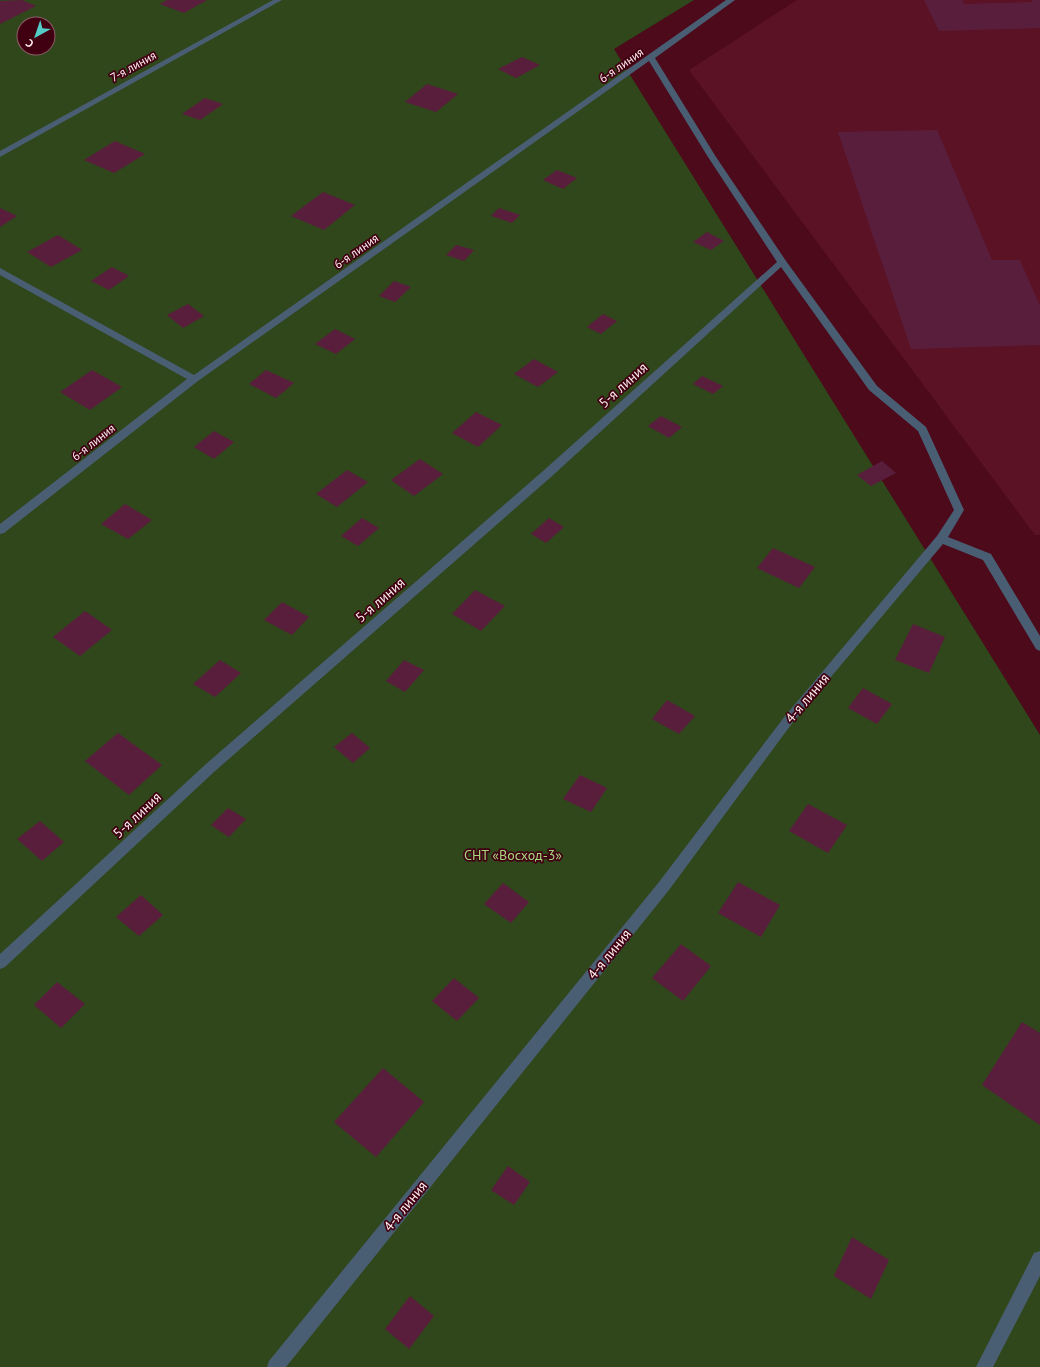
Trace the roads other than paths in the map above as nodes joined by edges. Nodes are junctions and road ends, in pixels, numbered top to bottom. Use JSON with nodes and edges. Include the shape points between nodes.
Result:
{"nodes":[{"id":1,"x":278,"y":0,"type":"edge"},
{"id":2,"x":732,"y":0,"type":"edge"},
{"id":3,"x":651,"y":58,"type":"junction"},
{"id":4,"x":0,"y":154,"type":"edge"},
{"id":5,"x":782,"y":262,"type":"junction"},
{"id":6,"x":0,"y":271,"type":"edge"},
{"id":7,"x":194,"y":379,"type":"junction"},
{"id":8,"x":0,"y":530,"type":"edge"},
{"id":9,"x":940,"y":539,"type":"junction"},
{"id":10,"x":1040,"y":646,"type":"edge"},
{"id":11,"x":0,"y":963,"type":"edge"},
{"id":12,"x":1040,"y":1259,"type":"edge"},
{"id":13,"x":275,"y":1367,"type":"edge"},
{"id":14,"x":984,"y":1367,"type":"edge"}],
"edges":[{"from":1,"to":4,"type":"street","name":"7-я линия"},
{"from":2,"to":3,"type":"street","name":"6-я линия"},
{"from":3,"to":5,"type":"street","via":[[712,157]]},
{"from":3,"to":7,"type":"street","name":"6-я линия"},
{"from":5,"to":9,"type":"street","name":"4-я линия","via":[[873,388],[922,429],[959,510]]},
{"from":5,"to":11,"type":"street","name":"5-я линия","via":[[547,474],[210,768]]},
{"from":6,"to":7,"type":"street"},
{"from":7,"to":8,"type":"street","name":"6-я линия"},
{"from":9,"to":10,"type":"street","via":[[987,557]]},
{"from":9,"to":13,"type":"street","name":"4-я линия","via":[[789,719],[664,886]]},
{"from":12,"to":14,"type":"street"}]}
